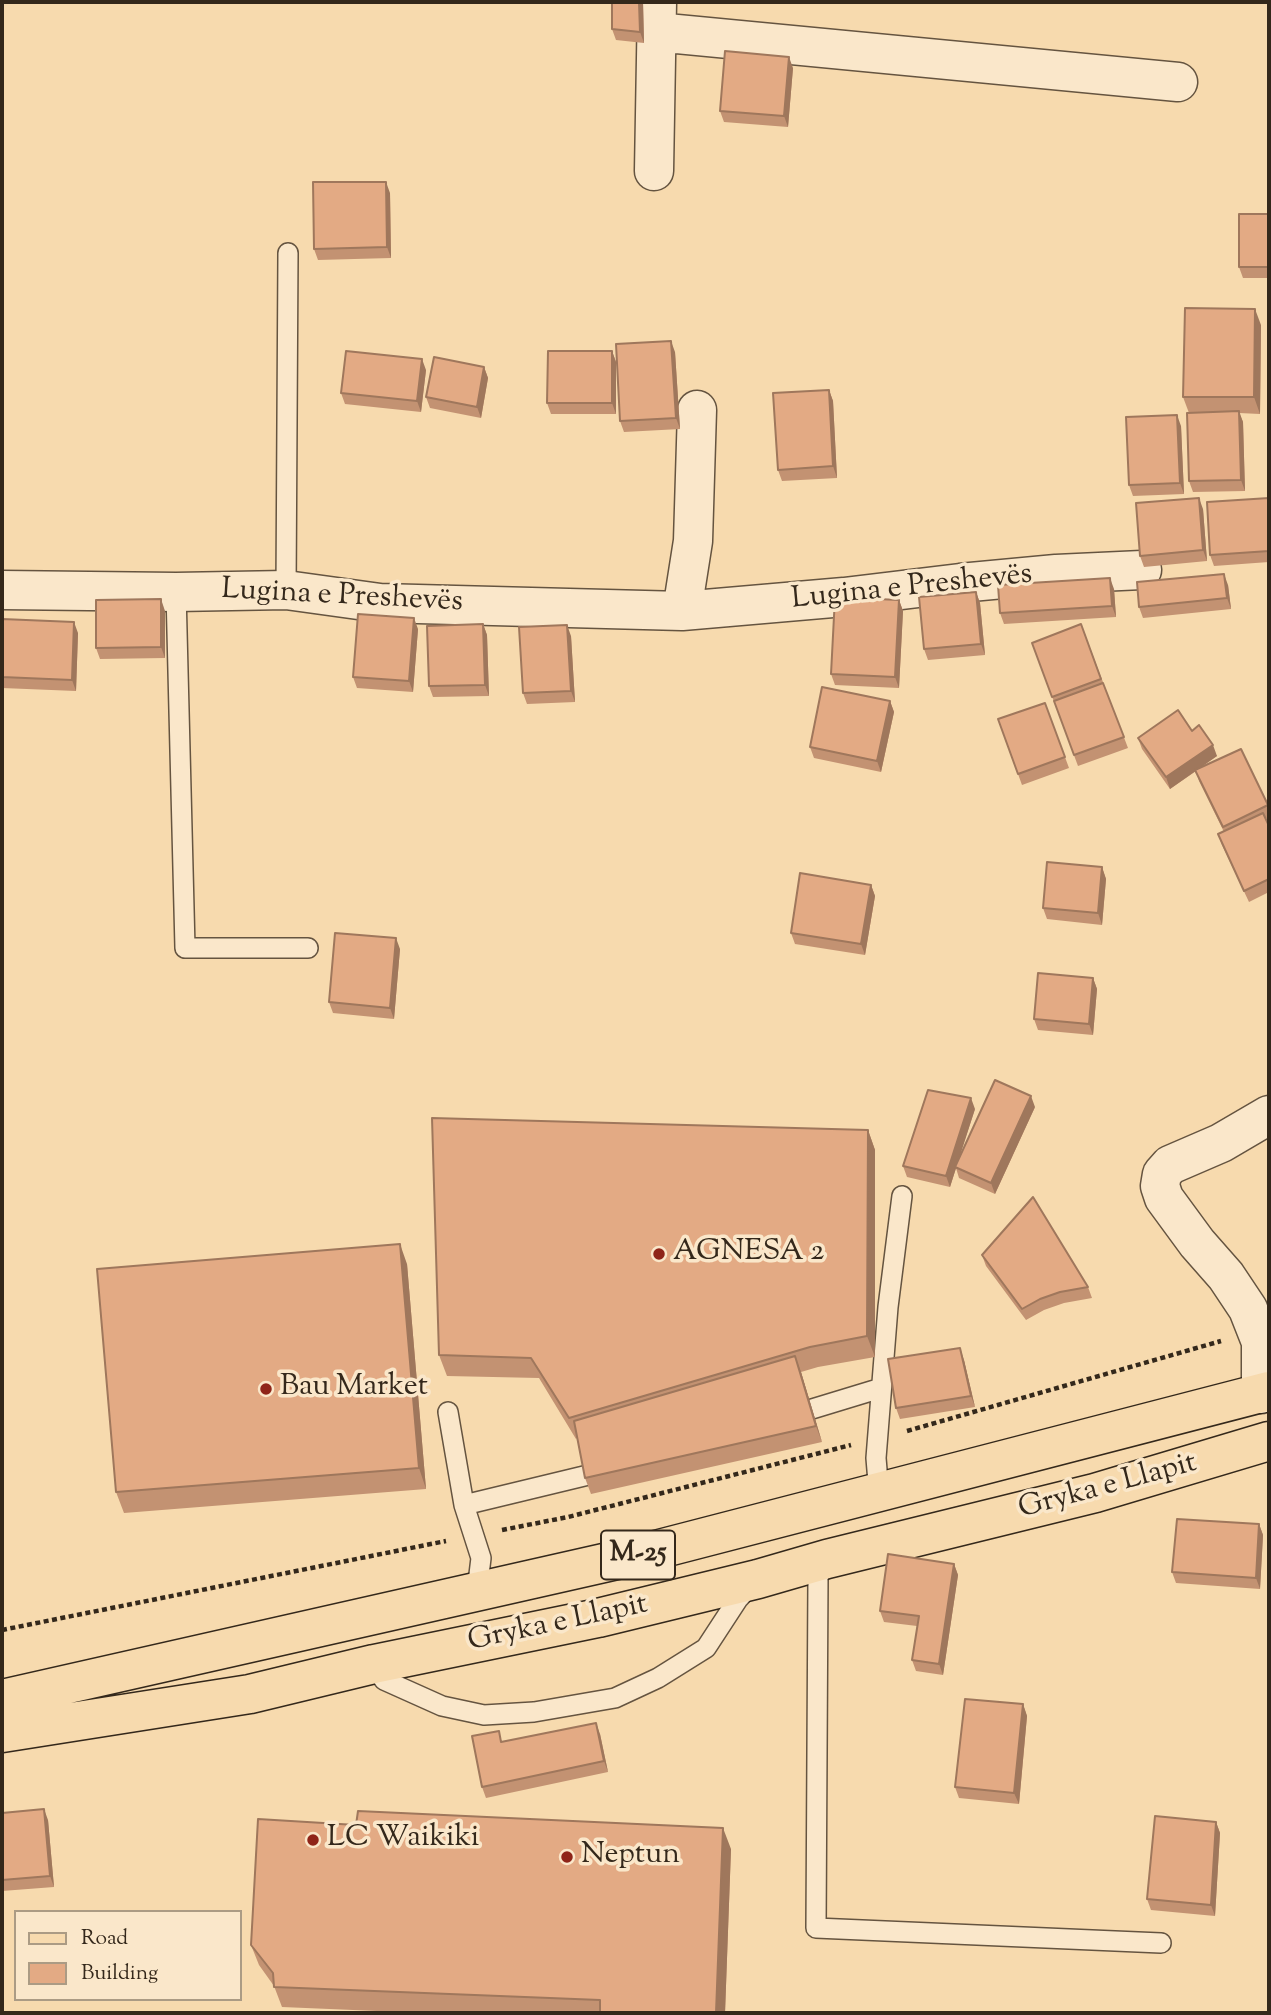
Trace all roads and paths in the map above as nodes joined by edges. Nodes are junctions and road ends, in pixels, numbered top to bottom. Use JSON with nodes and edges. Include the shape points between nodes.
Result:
{"nodes":[{"id":1,"x":657,"y":17,"type":"edge"},
{"id":2,"x":1178,"y":82,"type":"dead end"},
{"id":3,"x":654,"y":171,"type":"dead end"},
{"id":4,"x":288,"y":253,"type":"dead end"},
{"id":5,"x":697,"y":410,"type":"dead end"},
{"id":6,"x":1142,"y":570,"type":"edge"},
{"id":7,"x":2,"y":590,"type":"edge"},
{"id":8,"x":286,"y":590,"type":"junction"},
{"id":9,"x":176,"y":592,"type":"junction"},
{"id":10,"x":682,"y":611,"type":"junction"},
{"id":11,"x":308,"y":948,"type":"dead end"},
{"id":12,"x":1269,"y":1115,"type":"edge"},
{"id":13,"x":902,"y":1196,"type":"dead end"},
{"id":14,"x":1257,"y":1331,"type":"junction"},
{"id":15,"x":881,"y":1388,"type":"junction"},
{"id":16,"x":1265,"y":1392,"type":"edge"},
{"id":17,"x":448,"y":1412,"type":"dead end"},
{"id":18,"x":773,"y":1421,"type":"edge"},
{"id":19,"x":877,"y":1438,"type":"junction"},
{"id":20,"x":1269,"y":1441,"type":"edge"},
{"id":21,"x":623,"y":1466,"type":"edge"},
{"id":22,"x":879,"y":1494,"type":"junction"},
{"id":23,"x":464,"y":1505,"type":"junction"},
{"id":24,"x":474,"y":1535,"type":"junction"},
{"id":25,"x":827,"y":1559,"type":"junction"},
{"id":26,"x":758,"y":1579,"type":"junction"},
{"id":27,"x":477,"y":1591,"type":"junction"},
{"id":28,"x":2,"y":1630,"type":"edge"},
{"id":29,"x":374,"y":1664,"type":"junction"},
{"id":30,"x":2,"y":1699,"type":"edge"},
{"id":31,"x":2,"y":1734,"type":"edge"},
{"id":32,"x":1161,"y":1943,"type":"dead end"}],
"edges":[{"from":1,"to":2,"type":"street"},
{"from":1,"to":3,"type":"street"},
{"from":4,"to":8,"type":"lane"},
{"from":5,"to":10,"type":"street","via":[[693,541]]},
{"from":6,"to":10,"type":"street","name":"Lugina e Preshevës","via":[[1056,574]]},
{"from":7,"to":9,"type":"street","name":"Lugina e Preshevës"},
{"from":8,"to":9,"type":"street","name":"Lugina e Preshevës"},
{"from":8,"to":10,"type":"street","name":"Lugina e Preshevës","via":[[380,603]]},
{"from":9,"to":11,"type":"lane","via":[[185,947]]},
{"from":12,"to":14,"type":"street","name":"Gryka e Llapit","via":[[1170,1165],[1160,1186],[1164,1198],[1226,1276]]},
{"from":13,"to":15,"type":"lane"},
{"from":14,"to":16,"type":"street","name":"Gryka e Llapit"},
{"from":14,"to":19,"type":"path"},
{"from":15,"to":18,"type":"lane"},
{"from":15,"to":19,"type":"lane"},
{"from":16,"to":22,"type":"main road","name":"Gryka e Llapit","number":"M-25"},
{"from":17,"to":23,"type":"lane"},
{"from":19,"to":22,"type":"lane"},
{"from":19,"to":24,"type":"path","via":[[568,1517]]},
{"from":20,"to":25,"type":"main road","name":"Gryka e Llapit","number":"M-25","via":[[1095,1493]]},
{"from":21,"to":23,"type":"lane"},
{"from":22,"to":27,"type":"main road","name":"Gryka e Llapit","number":"M-25"},
{"from":23,"to":24,"type":"lane"},
{"from":24,"to":27,"type":"lane","via":[[481,1558]]},
{"from":24,"to":28,"type":"path"},
{"from":25,"to":26,"type":"main road","name":"Gryka e Llapit","number":"M-25"},
{"from":25,"to":32,"type":"lane","via":[[818,1577],[816,1928]]},
{"from":26,"to":29,"type":"main road","name":"Gryka e Llapit","number":"M-25"},
{"from":26,"to":29,"type":"lane","via":[[738,1599],[706,1648],[615,1698],[484,1715],[442,1706],[384,1681]]},
{"from":27,"to":30,"type":"main road","name":"Gryka e Llapit","number":"M-25"},
{"from":29,"to":31,"type":"main road","name":"Gryka e Llapit","number":"M-25","via":[[250,1694]]}]}
